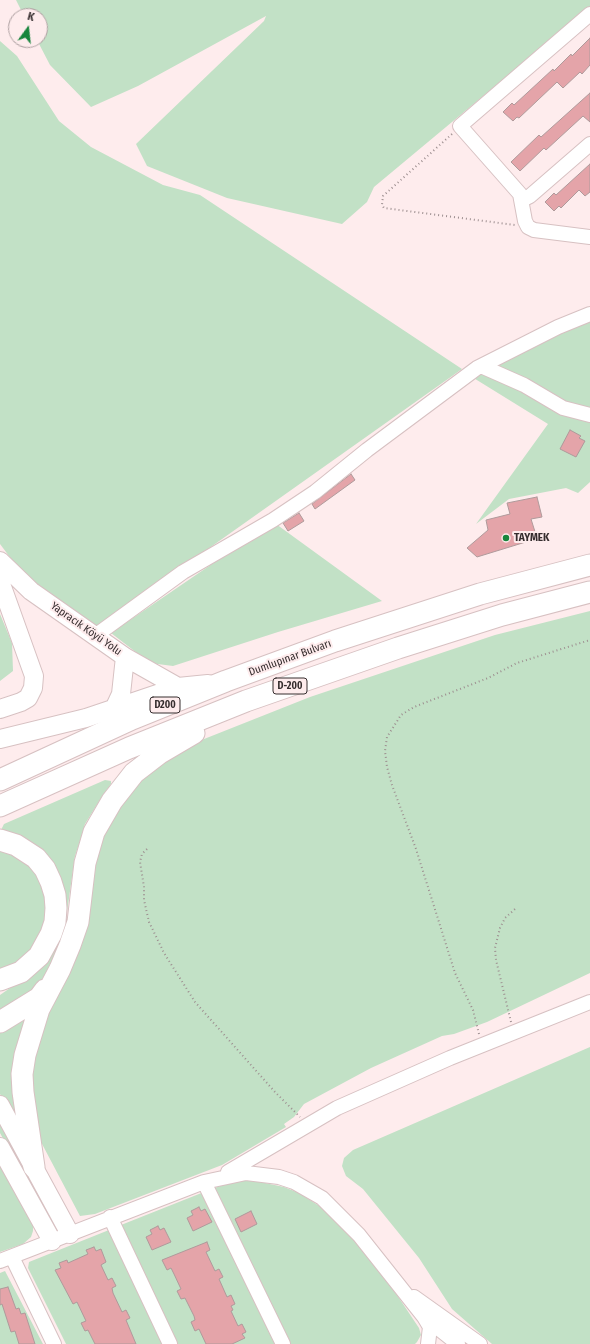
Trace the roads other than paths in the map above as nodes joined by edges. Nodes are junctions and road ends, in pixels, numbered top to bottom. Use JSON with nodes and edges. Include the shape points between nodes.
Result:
{"nodes":[{"id":1,"x":590,"y":14,"type":"edge"},
{"id":2,"x":590,"y":144,"type":"edge"},
{"id":3,"x":522,"y":200,"type":"junction"},
{"id":4,"x":590,"y":237,"type":"edge"},
{"id":5,"x":590,"y":314,"type":"edge"},
{"id":6,"x":481,"y":366,"type":"junction"},
{"id":7,"x":590,"y":415,"type":"edge"},
{"id":8,"x":0,"y":561,"type":"edge"},
{"id":9,"x":590,"y":565,"type":"edge"},
{"id":10,"x":0,"y":582,"type":"edge"},
{"id":11,"x":590,"y":592,"type":"edge"},
{"id":12,"x":95,"y":636,"type":"junction"},
{"id":13,"x":125,"y":657,"type":"junction"},
{"id":14,"x":226,"y":681,"type":"junction"},
{"id":15,"x":178,"y":688,"type":"junction"},
{"id":16,"x":246,"y":701,"type":"junction"},
{"id":17,"x":0,"y":709,"type":"edge"},
{"id":18,"x":114,"y":709,"type":"junction"},
{"id":19,"x":0,"y":739,"type":"edge"},
{"id":20,"x":0,"y":780,"type":"edge"},
{"id":21,"x":0,"y":806,"type":"edge"},
{"id":22,"x":0,"y":840,"type":"edge"},
{"id":23,"x":21,"y":972,"type":"junction"},
{"id":24,"x":0,"y":980,"type":"edge"},
{"id":25,"x":51,"y":984,"type":"junction"},
{"id":26,"x":0,"y":991,"type":"edge"},
{"id":27,"x":590,"y":1002,"type":"edge"},
{"id":28,"x":0,"y":1022,"type":"edge"},
{"id":29,"x":0,"y":1105,"type":"edge"},
{"id":30,"x":0,"y":1147,"type":"edge"},
{"id":31,"x":34,"y":1168,"type":"junction"},
{"id":32,"x":219,"y":1178,"type":"junction"},
{"id":33,"x":204,"y":1182,"type":"junction"},
{"id":34,"x":110,"y":1217,"type":"junction"},
{"id":35,"x":70,"y":1234,"type":"junction"},
{"id":36,"x":52,"y":1241,"type":"junction"},
{"id":37,"x":6,"y":1259,"type":"edge"},
{"id":38,"x":402,"y":1289,"type":"junction"},
{"id":39,"x":424,"y":1317,"type":"junction"},
{"id":40,"x":54,"y":1344,"type":"edge"},
{"id":41,"x":170,"y":1344,"type":"edge"},
{"id":42,"x":283,"y":1344,"type":"edge"},
{"id":43,"x":428,"y":1344,"type":"edge"},
{"id":44,"x":458,"y":1344,"type":"edge"},
{"id":45,"x":480,"y":1344,"type":"edge"}],
"edges":[{"from":1,"to":3,"type":"street","via":[[460,126],[514,187]]},
{"from":2,"to":3,"type":"street"},
{"from":3,"to":4,"type":"street","via":[[528,227],[534,230]]},
{"from":5,"to":6,"type":"street","via":[[558,327]]},
{"from":6,"to":7,"type":"street","via":[[524,385],[563,408]]},
{"from":6,"to":12,"type":"street","via":[[367,450],[315,492],[273,520],[183,572]]},
{"from":8,"to":12,"type":"main road","name":"Yapracık Köyü Yolu","via":[[31,591]]},
{"from":9,"to":14,"type":"highway","name":"Dumlupınar Bulvarı","number":"D200","via":[[480,594],[335,641]]},
{"from":10,"to":17,"type":"main road","via":[[34,676],[33,688],[28,698]]},
{"from":11,"to":16,"type":"highway","number":"D-200","via":[[495,617]]},
{"from":12,"to":13,"type":"main road","name":"Yapracık Köyü Yolu"},
{"from":13,"to":15,"type":"main road","name":"Yapracık Köyü Yolu"},
{"from":13,"to":18,"type":"main road","via":[[121,694]]},
{"from":14,"to":15,"type":"main road"},
{"from":14,"to":20,"type":"highway","name":"Dumlupınar Bulvarı","number":"D200","via":[[132,719]]},
{"from":15,"to":18,"type":"main road"},
{"from":16,"to":21,"type":"highway","number":"D-200","via":[[101,760]]},
{"from":16,"to":25,"type":"highway","via":[[147,762],[134,773],[112,801],[89,844],[78,922],[68,951]]},
{"from":18,"to":19,"type":"main road"},
{"from":22,"to":23,"type":"highway","via":[[16,845],[36,858],[45,869],[55,895],[55,922],[51,934],[39,956]]},
{"from":23,"to":24,"type":"highway"},
{"from":23,"to":26,"type":"highway"},
{"from":25,"to":28,"type":"highway","via":[[39,998]]},
{"from":25,"to":31,"type":"highway","via":[[28,1040],[22,1074],[24,1111]]},
{"from":27,"to":32,"type":"street","via":[[481,1045],[337,1108]]},
{"from":29,"to":31,"type":"main road"},
{"from":30,"to":36,"type":"main road"},
{"from":31,"to":35,"type":"main road"},
{"from":32,"to":33,"type":"street"},
{"from":32,"to":38,"type":"street","via":[[246,1173],[263,1174],[279,1177],[308,1189],[335,1208],[360,1235]]},
{"from":33,"to":34,"type":"street"},
{"from":33,"to":42,"type":"street"},
{"from":34,"to":35,"type":"street"},
{"from":34,"to":41,"type":"street"},
{"from":35,"to":36,"type":"street"},
{"from":36,"to":37,"type":"street"},
{"from":37,"to":40,"type":"street"},
{"from":38,"to":39,"type":"street"},
{"from":38,"to":45,"type":"street"},
{"from":39,"to":43,"type":"street","via":[[430,1327]]},
{"from":39,"to":44,"type":"street"}]}
